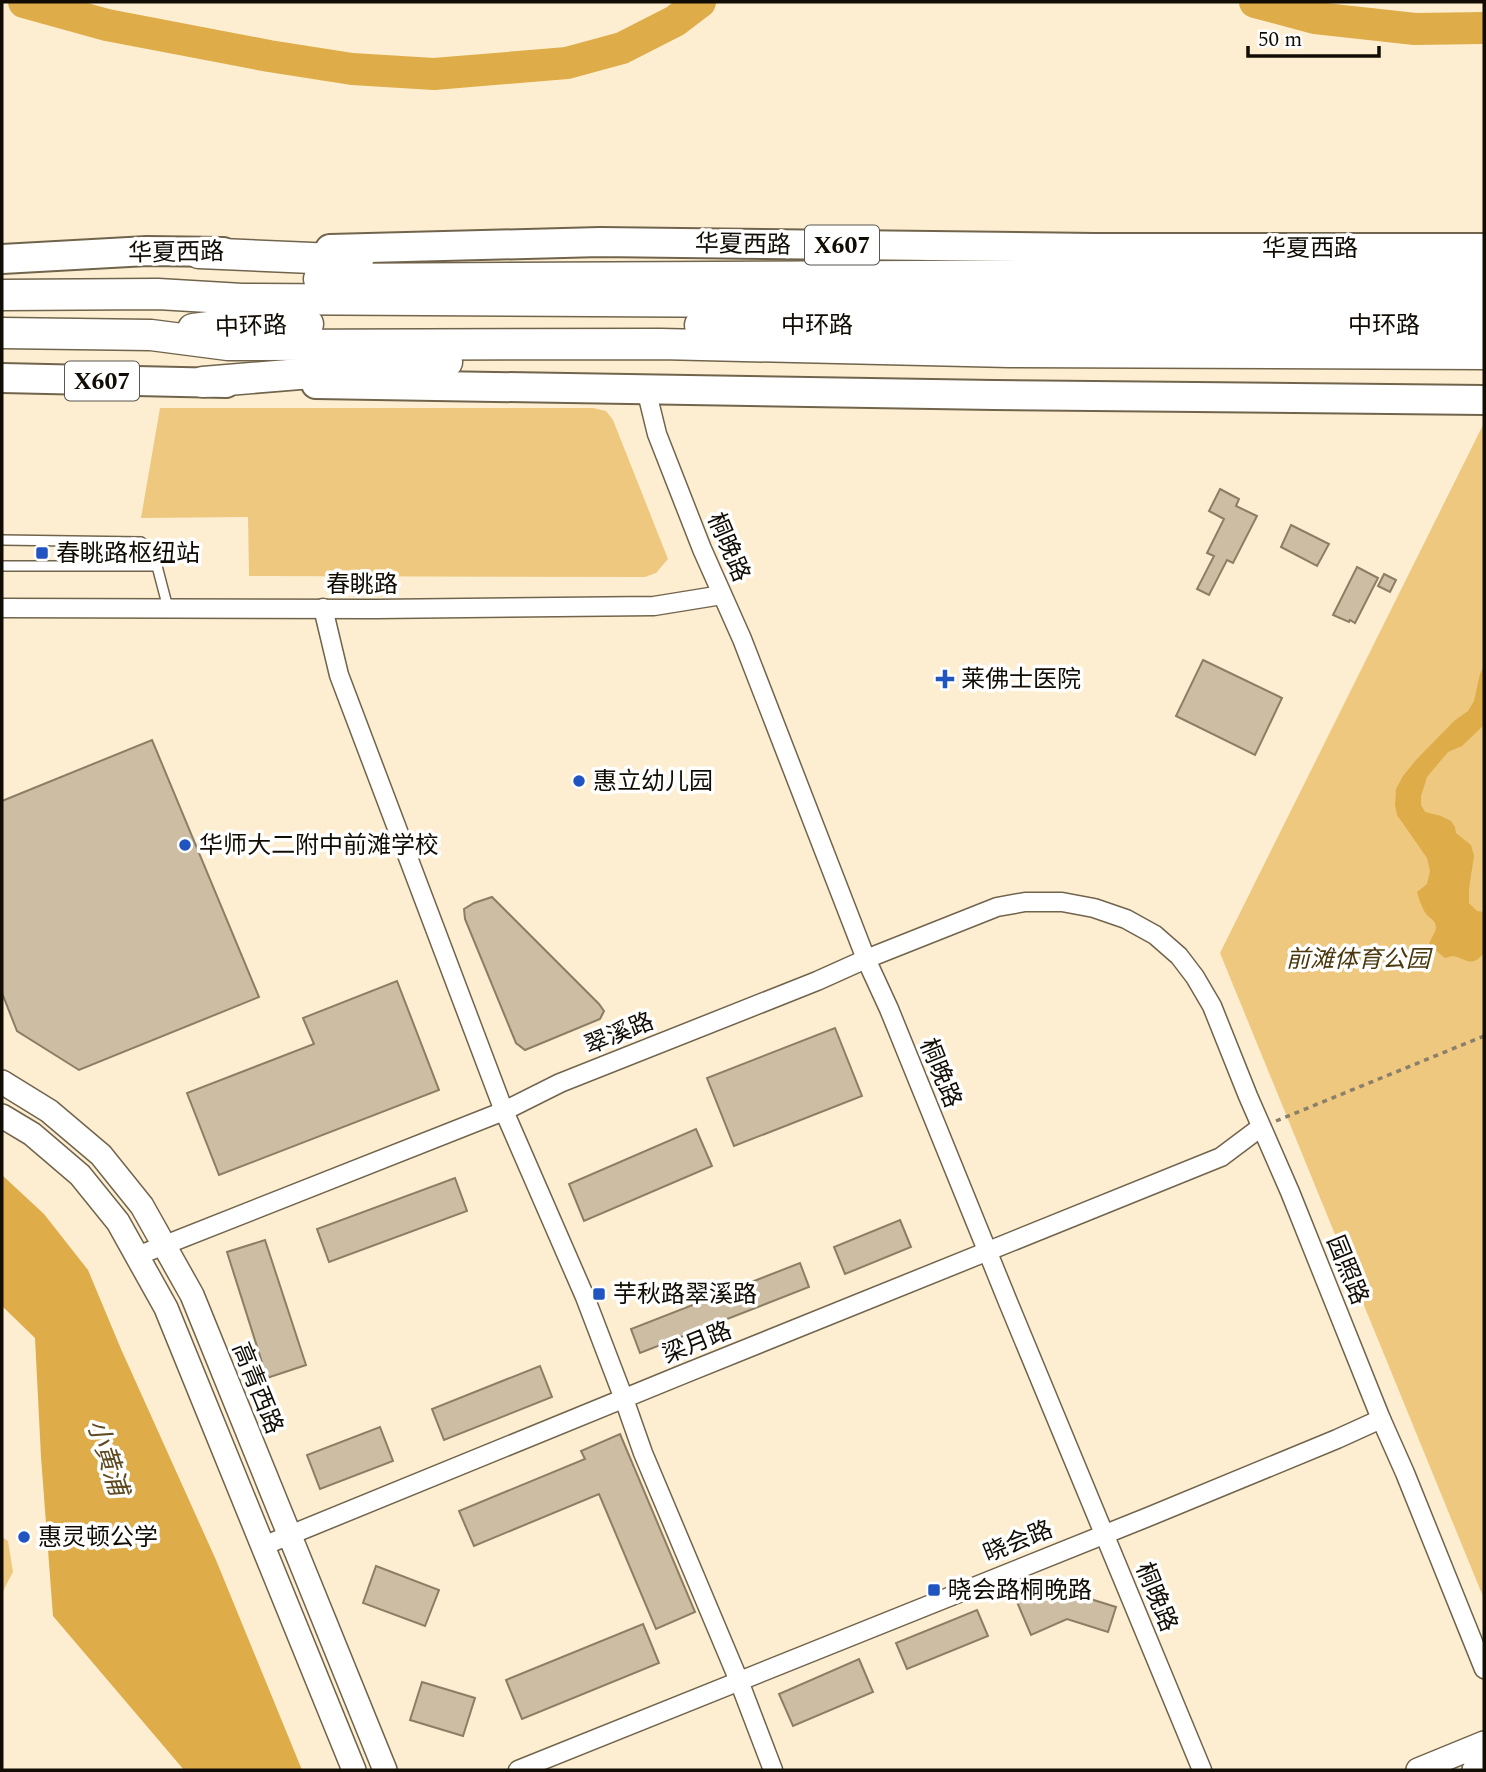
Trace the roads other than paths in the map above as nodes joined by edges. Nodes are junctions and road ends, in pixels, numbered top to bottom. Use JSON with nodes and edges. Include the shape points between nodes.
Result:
{"nodes":[{"id":1,"x":1484,"y":247,"type":"edge"},
{"id":2,"x":200,"y":253,"type":"junction"},
{"id":3,"x":2,"y":259,"type":"edge"},
{"id":4,"x":1484,"y":273,"type":"edge"},
{"id":5,"x":697,"y":276,"type":"junction"},
{"id":6,"x":158,"y":294,"type":"junction"},
{"id":7,"x":9,"y":295,"type":"edge"},
{"id":8,"x":1484,"y":299,"type":"edge"},
{"id":9,"x":1484,"y":325,"type":"edge"},
{"id":10,"x":11,"y":333,"type":"edge"},
{"id":11,"x":151,"y":335,"type":"junction"},
{"id":12,"x":660,"y":344,"type":"junction"},
{"id":13,"x":1484,"y":354,"type":"edge"},
{"id":14,"x":2,"y":379,"type":"edge"},
{"id":15,"x":203,"y":382,"type":"junction"},
{"id":16,"x":646,"y":389,"type":"junction"},
{"id":17,"x":1484,"y":400,"type":"edge"},
{"id":18,"x":2,"y":540,"type":"edge"},
{"id":19,"x":2,"y":566,"type":"edge"},
{"id":20,"x":157,"y":566,"type":"junction"},
{"id":21,"x":722,"y":595,"type":"junction"},
{"id":22,"x":2,"y":608,"type":"edge"},
{"id":23,"x":168,"y":608,"type":"junction"},
{"id":24,"x":323,"y":608,"type":"junction"},
{"id":25,"x":1126,"y":919,"type":"joint"},
{"id":26,"x":866,"y":958,"type":"junction"},
{"id":27,"x":2,"y":1082,"type":"edge"},
{"id":28,"x":504,"y":1111,"type":"junction"},
{"id":29,"x":2,"y":1116,"type":"edge"},
{"id":30,"x":1261,"y":1128,"type":"junction"},
{"id":31,"x":164,"y":1245,"type":"junction"},
{"id":32,"x":987,"y":1251,"type":"junction"},
{"id":33,"x":137,"y":1256,"type":"junction"},
{"id":34,"x":624,"y":1399,"type":"junction"},
{"id":35,"x":1381,"y":1419,"type":"junction"},
{"id":36,"x":1105,"y":1533,"type":"junction"},
{"id":37,"x":290,"y":1535,"type":"junction"},
{"id":38,"x":263,"y":1546,"type":"junction"},
{"id":39,"x":1484,"y":1669,"type":"edge"},
{"id":40,"x":739,"y":1681,"type":"junction"},
{"id":41,"x":1484,"y":1743,"type":"edge"},
{"id":42,"x":1484,"y":1766,"type":"edge"},
{"id":43,"x":354,"y":1770,"type":"edge"},
{"id":44,"x":385,"y":1770,"type":"edge"},
{"id":45,"x":518,"y":1770,"type":"edge"},
{"id":46,"x":773,"y":1770,"type":"edge"},
{"id":47,"x":1202,"y":1770,"type":"edge"},
{"id":48,"x":1418,"y":1770,"type":"edge"},
{"id":49,"x":1474,"y":1770,"type":"edge"}],
"edges":[{"from":1,"to":2,"type":"main road","name":"华夏西路","number":"X607","via":[[600,242]]},
{"from":2,"to":3,"type":"main road","name":"华夏西路","number":"X607","via":[[147,251]]},
{"from":2,"to":5,"type":"highway"},
{"from":4,"to":5,"type":"highway","name":"中环路"},
{"from":5,"to":6,"type":"highway","name":"中环路","via":[[274,279]]},
{"from":6,"to":7,"type":"highway","name":"中环路"},
{"from":6,"to":8,"type":"highway","name":"中环路","via":[[242,299],[766,302]]},
{"from":9,"to":11,"type":"highway","name":"中环路","via":[[233,324]]},
{"from":10,"to":11,"type":"highway","name":"中环路"},
{"from":11,"to":12,"type":"highway","name":"中环路","via":[[228,345]]},
{"from":12,"to":13,"type":"highway","name":"中环路","via":[[1010,352]]},
{"from":12,"to":15,"type":"highway"},
{"from":14,"to":15,"type":"main road","number":"X607"},
{"from":15,"to":16,"type":"main road","number":"X607"},
{"from":16,"to":17,"type":"main road","number":"X607"},
{"from":16,"to":21,"type":"street","name":"桐晚路","via":[[657,433]]},
{"from":18,"to":20,"type":"lane","via":[[141,542],[150,549]]},
{"from":19,"to":20,"type":"lane"},
{"from":20,"to":23,"type":"lane"},
{"from":21,"to":24,"type":"street","name":"春眺路","via":[[654,606]]},
{"from":21,"to":26,"type":"street","name":"桐晚路"},
{"from":22,"to":23,"type":"street","name":"春眺路"},
{"from":23,"to":24,"type":"street","name":"春眺路"},
{"from":24,"to":28,"type":"street","via":[[339,675]]},
{"from":25,"to":26,"type":"street","name":"翠溪路","via":[[1062,902],[1025,902],[997,907]]},
{"from":25,"to":30,"type":"street","name":"园照路","via":[[1156,934],[1195,977],[1212,1006]]},
{"from":26,"to":28,"type":"street","name":"翠溪路","via":[[560,1083]]},
{"from":26,"to":32,"type":"street","name":"桐晚路"},
{"from":27,"to":31,"type":"street","name":"高青西路","via":[[49,1111],[100,1155],[142,1206]]},
{"from":28,"to":31,"type":"street","name":"翠溪路"},
{"from":28,"to":34,"type":"street"},
{"from":29,"to":33,"type":"street","via":[[32,1134],[80,1175],[118,1222]]},
{"from":30,"to":32,"type":"street","name":"梁月路","via":[[1221,1157]]},
{"from":30,"to":35,"type":"street","name":"园照路"},
{"from":31,"to":33,"type":"street","name":"翠溪路"},
{"from":31,"to":37,"type":"street","name":"高青西路","via":[[192,1295]]},
{"from":32,"to":34,"type":"street","name":"梁月路"},
{"from":32,"to":36,"type":"street","name":"桐晚路"},
{"from":33,"to":38,"type":"street","via":[[166,1308]]},
{"from":34,"to":37,"type":"street","name":"梁月路"},
{"from":34,"to":40,"type":"street"},
{"from":35,"to":36,"type":"street","name":"晓会路"},
{"from":35,"to":39,"type":"street","name":"园照路"},
{"from":36,"to":40,"type":"street","name":"晓会路"},
{"from":36,"to":47,"type":"street","name":"桐晚路"},
{"from":37,"to":38,"type":"street","name":"梁月路"},
{"from":37,"to":44,"type":"street","name":"高青西路"},
{"from":38,"to":43,"type":"street"},
{"from":40,"to":45,"type":"street","name":"晓会路"},
{"from":40,"to":46,"type":"street"},
{"from":41,"to":48,"type":"street"},
{"from":42,"to":49,"type":"street"}]}
